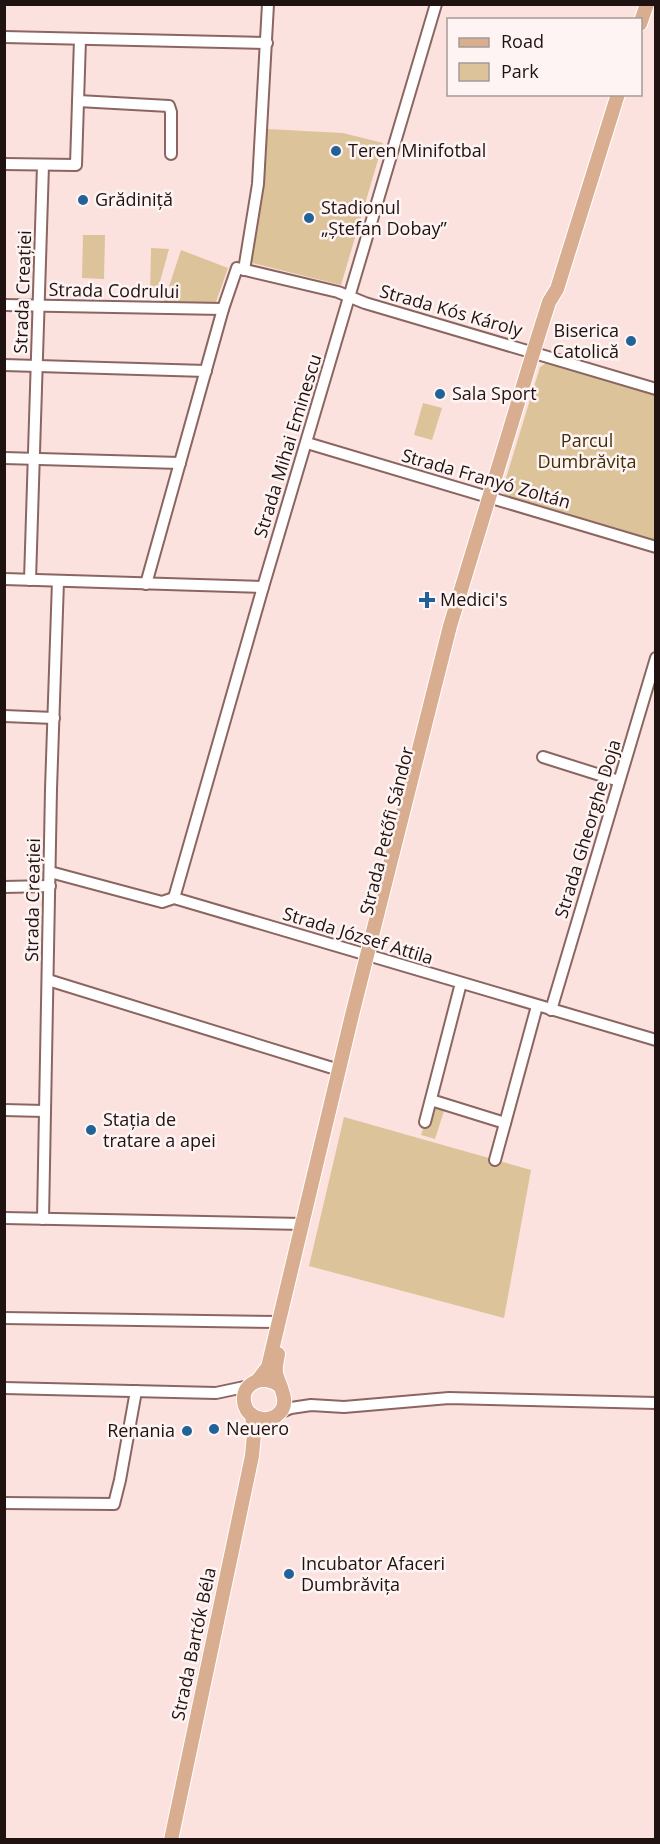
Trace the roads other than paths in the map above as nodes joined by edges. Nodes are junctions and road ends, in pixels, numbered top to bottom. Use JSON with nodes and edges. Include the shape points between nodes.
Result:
{"nodes":[{"id":1,"x":268,"y":4,"type":"edge"},
{"id":2,"x":436,"y":4,"type":"edge"},
{"id":3,"x":647,"y":4,"type":"edge"},
{"id":4,"x":642,"y":18,"type":"edge"},
{"id":5,"x":4,"y":37,"type":"edge"},
{"id":6,"x":80,"y":39,"type":"junction"},
{"id":7,"x":267,"y":43,"type":"junction"},
{"id":8,"x":617,"y":96,"type":"edge"},
{"id":9,"x":78,"y":101,"type":"junction"},
{"id":10,"x":171,"y":154,"type":"dead end"},
{"id":11,"x":4,"y":164,"type":"edge"},
{"id":12,"x":43,"y":165,"type":"junction"},
{"id":13,"x":240,"y":269,"type":"junction"},
{"id":14,"x":350,"y":297,"type":"junction"},
{"id":15,"x":4,"y":305,"type":"edge"},
{"id":16,"x":39,"y":306,"type":"junction"},
{"id":17,"x":223,"y":309,"type":"junction"},
{"id":18,"x":537,"y":353,"type":"junction"},
{"id":19,"x":4,"y":365,"type":"edge"},
{"id":20,"x":37,"y":366,"type":"junction"},
{"id":21,"x":206,"y":371,"type":"junction"},
{"id":22,"x":656,"y":389,"type":"edge"},
{"id":23,"x":307,"y":443,"type":"junction"},
{"id":24,"x":4,"y":458,"type":"edge"},
{"id":25,"x":33,"y":458,"type":"junction"},
{"id":26,"x":180,"y":463,"type":"junction"},
{"id":27,"x":493,"y":499,"type":"junction"},
{"id":28,"x":656,"y":547,"type":"edge"},
{"id":29,"x":4,"y":579,"type":"edge"},
{"id":30,"x":30,"y":580,"type":"junction"},
{"id":31,"x":58,"y":581,"type":"junction"},
{"id":32,"x":146,"y":584,"type":"junction"},
{"id":33,"x":263,"y":587,"type":"junction"},
{"id":34,"x":656,"y":658,"type":"edge"},
{"id":35,"x":4,"y":717,"type":"edge"},
{"id":36,"x":54,"y":718,"type":"junction"},
{"id":37,"x":543,"y":757,"type":"dead end"},
{"id":38,"x":620,"y":781,"type":"junction"},
{"id":39,"x":50,"y":872,"type":"junction"},
{"id":40,"x":50,"y":886,"type":"junction"},
{"id":41,"x":4,"y":887,"type":"edge"},
{"id":42,"x":174,"y":898,"type":"junction"},
{"id":43,"x":370,"y":957,"type":"junction"},
{"id":44,"x":48,"y":980,"type":"junction"},
{"id":45,"x":461,"y":983,"type":"junction"},
{"id":46,"x":537,"y":1006,"type":"junction"},
{"id":47,"x":551,"y":1010,"type":"junction"},
{"id":48,"x":656,"y":1040,"type":"edge"},
{"id":49,"x":339,"y":1070,"type":"junction"},
{"id":50,"x":431,"y":1101,"type":"junction"},
{"id":51,"x":4,"y":1110,"type":"edge"},
{"id":52,"x":44,"y":1111,"type":"junction"},
{"id":53,"x":424,"y":1122,"type":"dead end"},
{"id":54,"x":505,"y":1123,"type":"junction"},
{"id":55,"x":495,"y":1161,"type":"dead end"},
{"id":56,"x":4,"y":1218,"type":"edge"},
{"id":57,"x":43,"y":1219,"type":"junction"},
{"id":58,"x":303,"y":1224,"type":"junction"},
{"id":59,"x":4,"y":1318,"type":"edge"},
{"id":60,"x":279,"y":1322,"type":"junction"},
{"id":61,"x":254,"y":1383,"type":"junction"},
{"id":62,"x":4,"y":1388,"type":"edge"},
{"id":63,"x":282,"y":1390,"type":"junction"},
{"id":64,"x":136,"y":1391,"type":"junction"},
{"id":65,"x":216,"y":1393,"type":"junction"},
{"id":66,"x":656,"y":1403,"type":"edge"},
{"id":67,"x":311,"y":1406,"type":"junction"},
{"id":68,"x":248,"y":1410,"type":"junction"},
{"id":69,"x":274,"y":1416,"type":"junction"},
{"id":70,"x":252,"y":1456,"type":"junction"},
{"id":71,"x":4,"y":1503,"type":"edge"},
{"id":72,"x":171,"y":1839,"type":"edge"}],
"edges":[{"from":1,"to":7,"type":"street"},
{"from":2,"to":14,"type":"street","name":"Strada Mihai Eminescu"},
{"from":3,"to":4,"type":"main road"},
{"from":5,"to":6,"type":"street"},
{"from":6,"to":7,"type":"street"},
{"from":6,"to":9,"type":"street"},
{"from":7,"to":13,"type":"street","via":[[258,184]]},
{"from":8,"to":18,"type":"main road","name":"Strada Petőfi Sándor","via":[[557,289],[556,306]]},
{"from":9,"to":10,"type":"street","via":[[169,106]]},
{"from":9,"to":12,"type":"street","via":[[76,165]]},
{"from":11,"to":12,"type":"street"},
{"from":12,"to":16,"type":"street","name":"Strada Creației"},
{"from":13,"to":14,"type":"street","name":"Strada Kós Károly"},
{"from":13,"to":17,"type":"street"},
{"from":14,"to":18,"type":"street","name":"Strada Kós Károly"},
{"from":14,"to":23,"type":"street","name":"Strada Mihai Eminescu"},
{"from":15,"to":16,"type":"street","name":"Strada Codrului"},
{"from":16,"to":17,"type":"street","name":"Strada Codrului"},
{"from":16,"to":20,"type":"street","name":"Strada Creației"},
{"from":17,"to":21,"type":"street"},
{"from":18,"to":22,"type":"street","name":"Strada Kós Károly"},
{"from":18,"to":27,"type":"main road","name":"Strada Petőfi Sándor"},
{"from":19,"to":20,"type":"street"},
{"from":20,"to":21,"type":"street"},
{"from":20,"to":25,"type":"street","name":"Strada Creației"},
{"from":21,"to":26,"type":"street"},
{"from":23,"to":27,"type":"street","name":"Strada Franyó Zoltán"},
{"from":23,"to":33,"type":"street","name":"Strada Mihai Eminescu"},
{"from":24,"to":25,"type":"street"},
{"from":25,"to":26,"type":"street"},
{"from":25,"to":30,"type":"street","name":"Strada Creației"},
{"from":26,"to":32,"type":"street"},
{"from":27,"to":28,"type":"street","name":"Strada Franyó Zoltán"},
{"from":27,"to":43,"type":"main road","name":"Strada Petőfi Sándor","via":[[450,626]]},
{"from":29,"to":30,"type":"street"},
{"from":30,"to":31,"type":"street"},
{"from":31,"to":32,"type":"street"},
{"from":31,"to":36,"type":"street","name":"Strada Creației"},
{"from":32,"to":33,"type":"street"},
{"from":33,"to":42,"type":"street","name":"Strada Mihai Eminescu"},
{"from":34,"to":38,"type":"street","name":"Strada Gheorghe Doja"},
{"from":35,"to":36,"type":"street"},
{"from":36,"to":39,"type":"street","name":"Strada Creației"},
{"from":37,"to":38,"type":"street"},
{"from":38,"to":47,"type":"street","name":"Strada Gheorghe Doja"},
{"from":39,"to":40,"type":"street","name":"Strada Creației"},
{"from":39,"to":42,"type":"street","name":"Strada József Attila","via":[[162,902]]},
{"from":40,"to":41,"type":"street"},
{"from":40,"to":44,"type":"street","name":"Strada Creației"},
{"from":42,"to":43,"type":"street","name":"Strada József Attila"},
{"from":43,"to":45,"type":"street","name":"Strada József Attila"},
{"from":43,"to":49,"type":"main road","name":"Strada Petőfi Sándor"},
{"from":43,"to":63,"type":"main road","name":"Strada Petőfi Sándor","via":[[282,1333],[276,1368]]},
{"from":44,"to":49,"type":"street"},
{"from":44,"to":52,"type":"street","name":"Strada Creației"},
{"from":45,"to":46,"type":"street","name":"Strada József Attila"},
{"from":45,"to":50,"type":"street"},
{"from":46,"to":47,"type":"street","name":"Strada József Attila"},
{"from":46,"to":54,"type":"street"},
{"from":47,"to":48,"type":"street","name":"Strada József Attila"},
{"from":49,"to":58,"type":"main road","name":"Strada Petőfi Sándor"},
{"from":50,"to":53,"type":"street"},
{"from":50,"to":54,"type":"street"},
{"from":51,"to":52,"type":"street"},
{"from":52,"to":57,"type":"street","name":"Strada Creației"},
{"from":54,"to":55,"type":"street"},
{"from":56,"to":57,"type":"street"},
{"from":57,"to":58,"type":"street"},
{"from":58,"to":60,"type":"main road","name":"Strada Petőfi Sándor"},
{"from":59,"to":60,"type":"street"},
{"from":60,"to":61,"type":"main road","name":"Strada Petőfi Sándor","via":[[268,1367]]},
{"from":61,"to":63,"type":"main road","via":[[270,1380]]},
{"from":61,"to":65,"type":"street"},
{"from":61,"to":68,"type":"main road","via":[[244,1398]]},
{"from":62,"to":64,"type":"street"},
{"from":63,"to":67,"type":"street"},
{"from":63,"to":69,"type":"main road","via":[[283,1407]]},
{"from":64,"to":65,"type":"street"},
{"from":64,"to":71,"type":"street","via":[[114,1504]]},
{"from":65,"to":68,"type":"street","via":[[237,1398]]},
{"from":66,"to":67,"type":"street","via":[[449,1398]]},
{"from":67,"to":69,"type":"street","via":[[291,1408]]},
{"from":68,"to":69,"type":"main road","via":[[257,1418]]},
{"from":68,"to":70,"type":"main road","name":"Strada Bartók Béla","via":[[254,1434]]},
{"from":69,"to":70,"type":"main road","name":"Strada Bartók Béla","via":[[262,1431]]},
{"from":70,"to":72,"type":"main road","name":"Strada Bartók Béla"}]}
